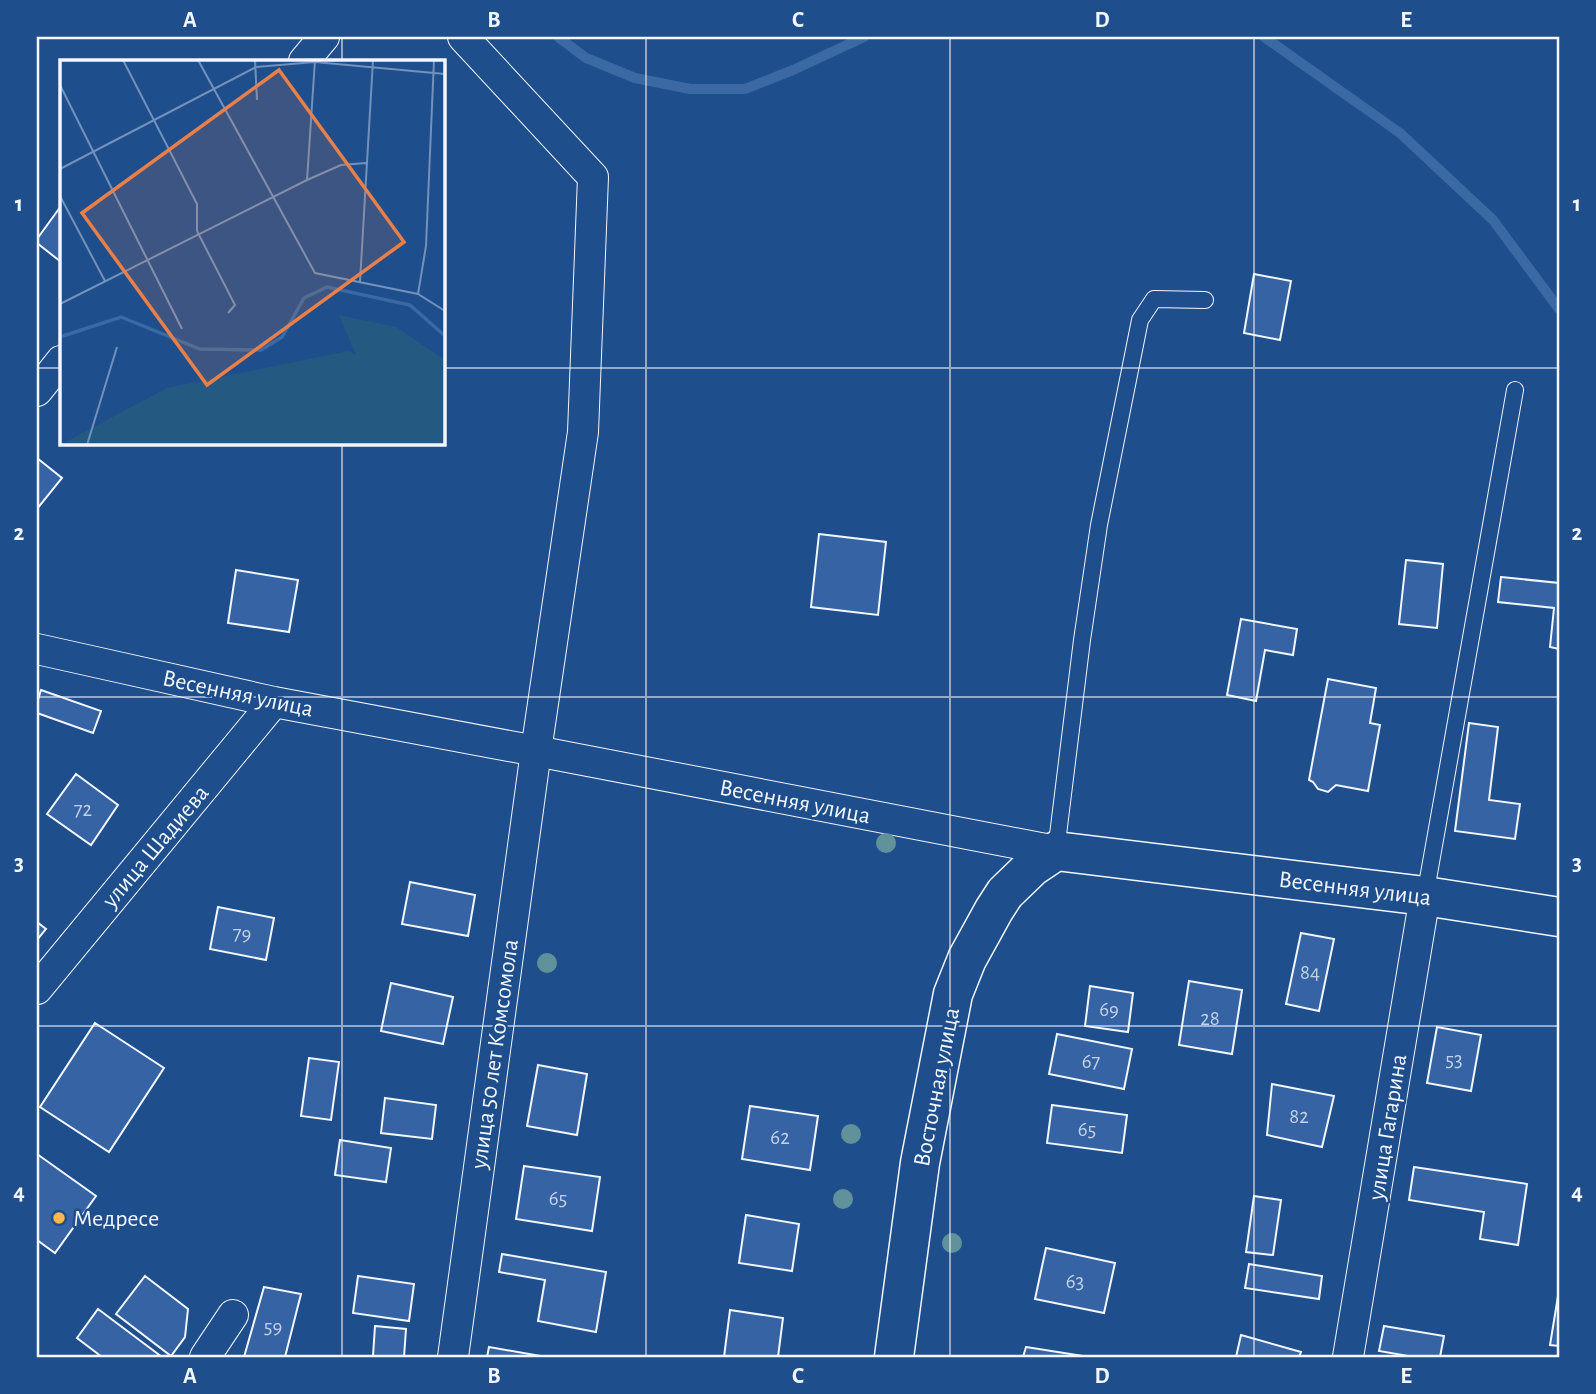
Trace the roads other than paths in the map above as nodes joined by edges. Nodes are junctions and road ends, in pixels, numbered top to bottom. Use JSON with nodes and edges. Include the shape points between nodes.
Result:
{"nodes":[{"id":1,"x":324,"y":37,"type":"edge"},
{"id":2,"x":463,"y":37,"type":"edge"},
{"id":3,"x":305,"y":60,"type":"edge"},
{"id":4,"x":1205,"y":300,"type":"dead end"},
{"id":5,"x":60,"y":362,"type":"edge"},
{"id":6,"x":1515,"y":390,"type":"dead end"},
{"id":7,"x":37,"y":391,"type":"edge"},
{"id":8,"x":37,"y":649,"type":"edge"},
{"id":9,"x":274,"y":702,"type":"junction"},
{"id":10,"x":536,"y":751,"type":"junction"},
{"id":11,"x":1056,"y":851,"type":"junction"},
{"id":12,"x":1425,"y":896,"type":"junction"},
{"id":13,"x":1559,"y":917,"type":"edge"},
{"id":14,"x":37,"y":989,"type":"edge"},
{"id":15,"x":233,"y":1315,"type":"dead end"},
{"id":16,"x":205,"y":1357,"type":"edge"},
{"id":17,"x":453,"y":1357,"type":"edge"},
{"id":18,"x":894,"y":1357,"type":"edge"},
{"id":19,"x":1348,"y":1357,"type":"edge"}],
"edges":[{"from":1,"to":3,"type":"street"},
{"from":2,"to":10,"type":"street","name":"улица 50 лет Комсомола","via":[[593,177],[583,432]]},
{"from":4,"to":11,"type":"lane","via":[[1154,299],[1140,320],[1099,525]]},
{"from":5,"to":7,"type":"street"},
{"from":6,"to":12,"type":"lane"},
{"from":8,"to":9,"type":"street","name":"Весенняя улица"},
{"from":9,"to":10,"type":"street","name":"Весенняя улица"},
{"from":9,"to":14,"type":"street","name":"улица Шадиева"},
{"from":10,"to":11,"type":"street","name":"Весенняя улица"},
{"from":10,"to":17,"type":"street","name":"улица 50 лет Комсомола"},
{"from":11,"to":12,"type":"street","name":"Весенняя улица"},
{"from":11,"to":18,"type":"street","name":"Восточная улица","via":[[1005,893],[967,959],[953,994],[920,1163]]},
{"from":12,"to":13,"type":"street","name":"Весенняя улица"},
{"from":12,"to":19,"type":"street","name":"улица Гагарина"},
{"from":15,"to":16,"type":"street"}]}
